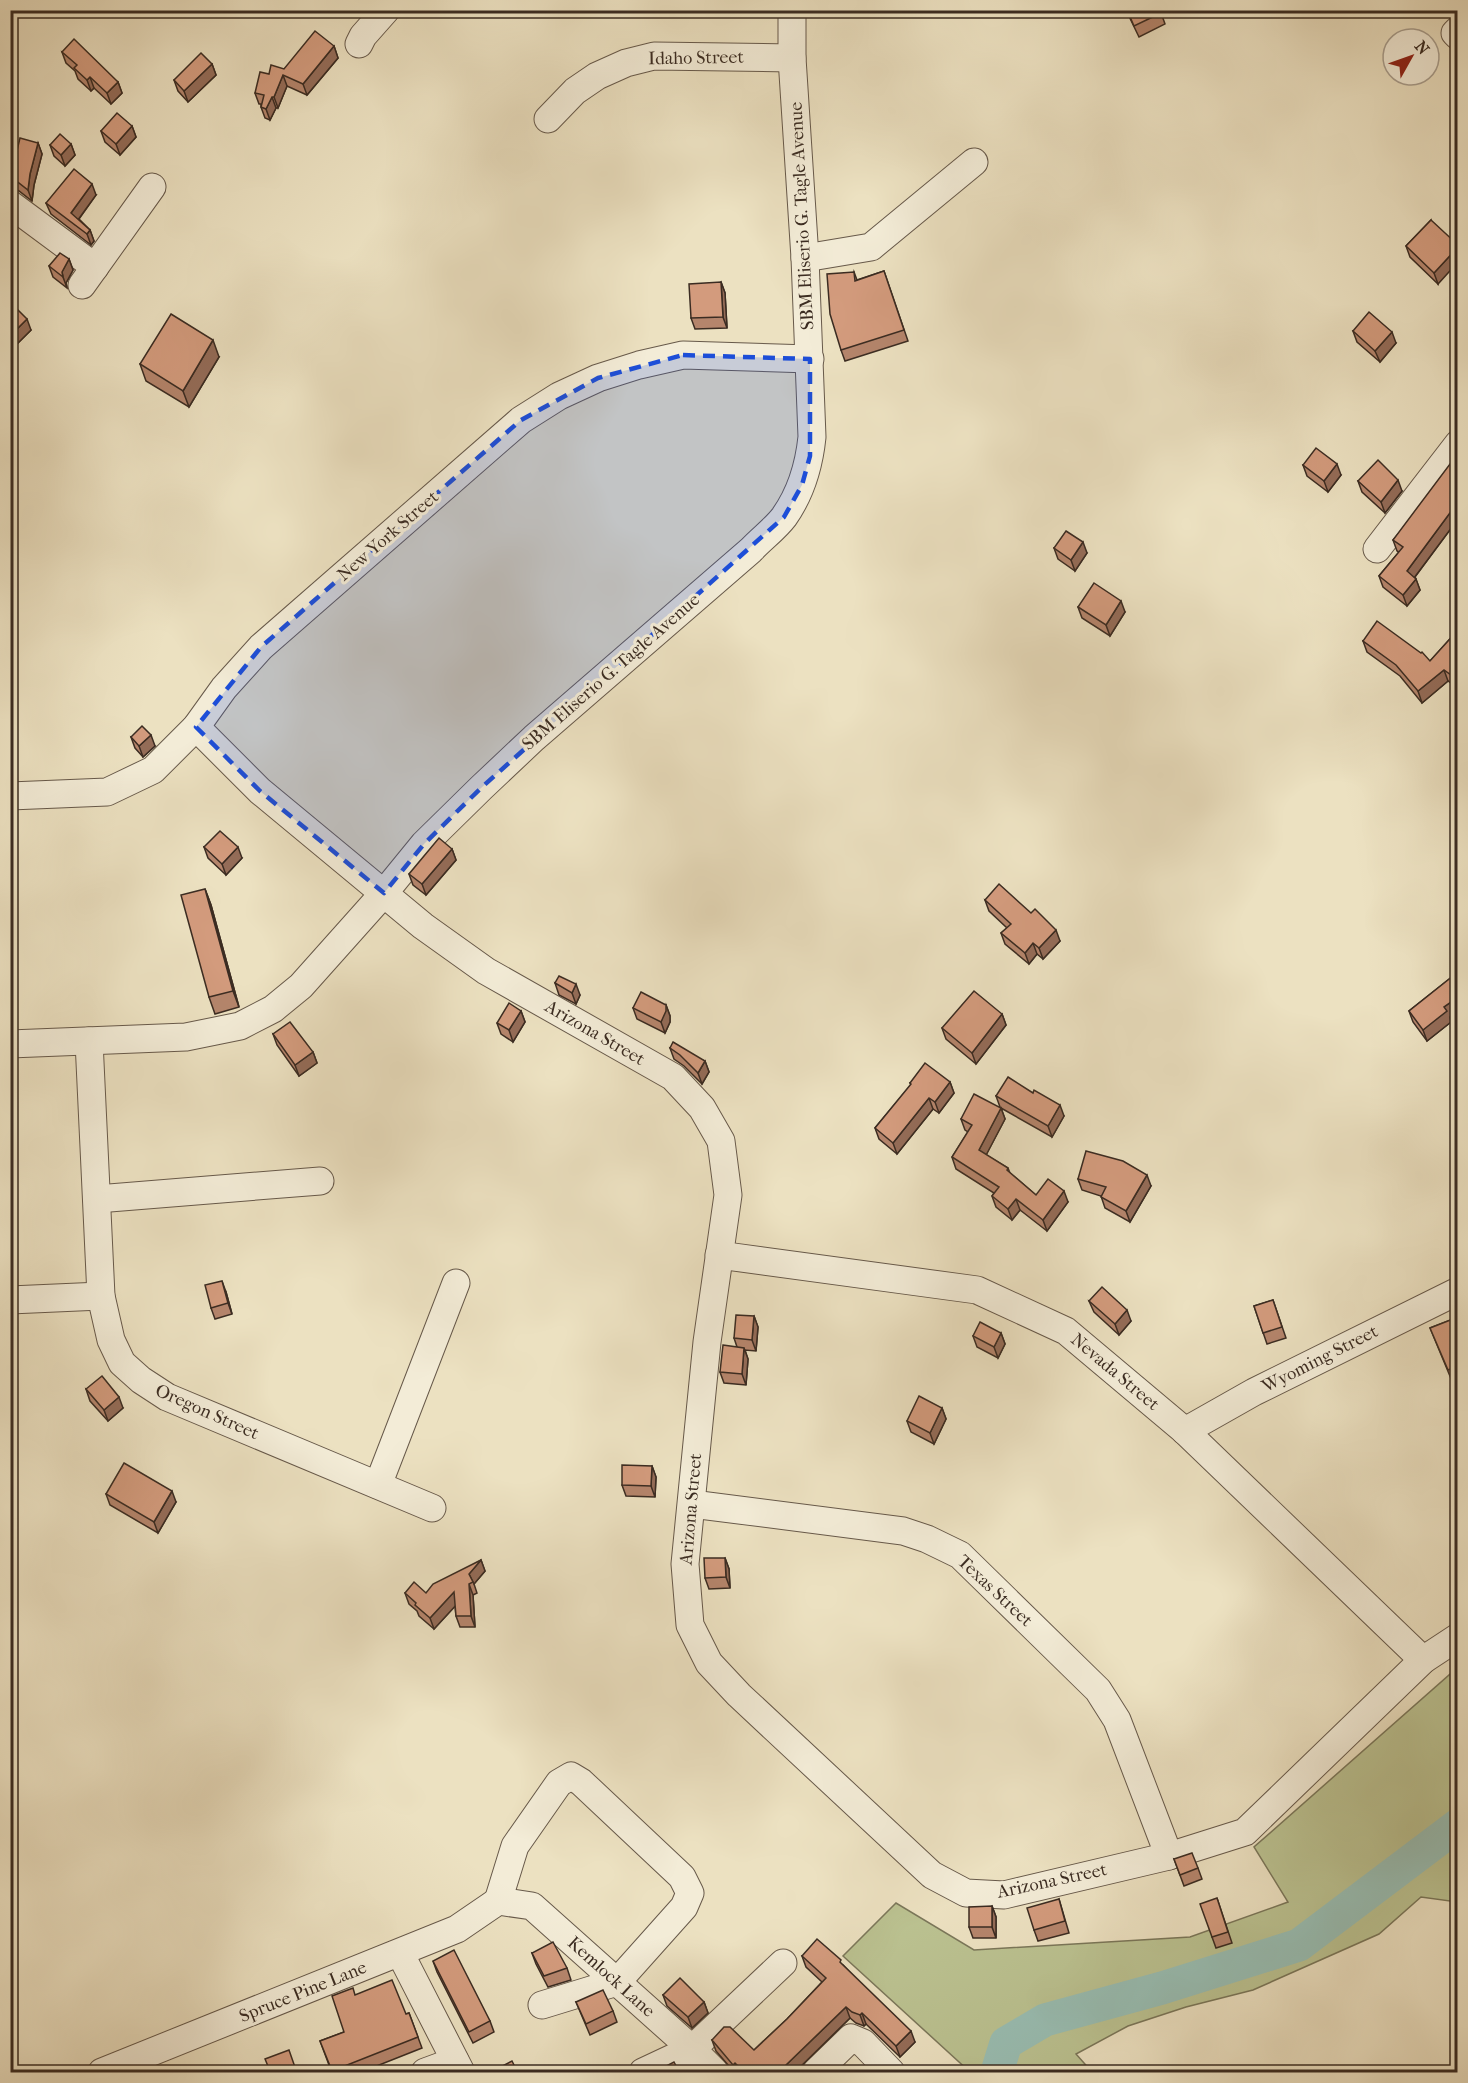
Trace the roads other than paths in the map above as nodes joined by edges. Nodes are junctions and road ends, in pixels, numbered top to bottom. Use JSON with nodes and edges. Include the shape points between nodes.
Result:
{"nodes":[{"id":1,"x":386,"y":10,"type":"edge"},
{"id":2,"x":792,"y":10,"type":"edge"},
{"id":3,"x":359,"y":44,"type":"dead end"},
{"id":4,"x":792,"y":58,"type":"junction"},
{"id":5,"x":548,"y":119,"type":"dead end"},
{"id":6,"x":975,"y":162,"type":"dead end"},
{"id":7,"x":152,"y":187,"type":"dead end"},
{"id":8,"x":10,"y":204,"type":"edge"},
{"id":9,"x":805,"y":258,"type":"junction"},
{"id":10,"x":810,"y":358,"type":"junction"},
{"id":11,"x":1458,"y":444,"type":"edge"},
{"id":12,"x":1377,"y":549,"type":"dead end"},
{"id":13,"x":196,"y":727,"type":"junction"},
{"id":14,"x":10,"y":796,"type":"edge"},
{"id":15,"x":384,"y":894,"type":"junction"},
{"id":16,"x":89,"y":1041,"type":"junction"},
{"id":17,"x":10,"y":1044,"type":"edge"},
{"id":18,"x":320,"y":1181,"type":"dead end"},
{"id":19,"x":97,"y":1199,"type":"junction"},
{"id":20,"x":719,"y":1255,"type":"junction"},
{"id":21,"x":456,"y":1283,"type":"dead end"},
{"id":22,"x":1458,"y":1291,"type":"edge"},
{"id":23,"x":101,"y":1296,"type":"junction"},
{"id":24,"x":10,"y":1300,"type":"edge"},
{"id":25,"x":1185,"y":1431,"type":"junction"},
{"id":26,"x":378,"y":1485,"type":"junction"},
{"id":27,"x":692,"y":1504,"type":"junction"},
{"id":28,"x":432,"y":1508,"type":"dead end"},
{"id":29,"x":1458,"y":1637,"type":"edge"},
{"id":30,"x":1423,"y":1660,"type":"junction"},
{"id":31,"x":1169,"y":1856,"type":"junction"},
{"id":32,"x":498,"y":1901,"type":"junction"},
{"id":33,"x":400,"y":1953,"type":"junction"},
{"id":34,"x":783,"y":1963,"type":"dead end"},
{"id":35,"x":617,"y":1982,"type":"junction"},
{"id":36,"x":542,"y":2005,"type":"dead end"},
{"id":37,"x":692,"y":2049,"type":"junction"},
{"id":38,"x":458,"y":2067,"type":"edge"},
{"id":39,"x":102,"y":2073,"type":"edge"},
{"id":40,"x":425,"y":2073,"type":"edge"},
{"id":41,"x":643,"y":2073,"type":"edge"},
{"id":42,"x":715,"y":2073,"type":"edge"},
{"id":43,"x":816,"y":2073,"type":"edge"},
{"id":44,"x":891,"y":2073,"type":"edge"}],
"edges":[{"from":1,"to":3,"type":"street"},
{"from":2,"to":4,"type":"street","name":"SBM Eliserio G. Tagle Avenue"},
{"from":4,"to":5,"type":"street","name":"Idaho Street","via":[[654,56],[626,63],[590,81]]},
{"from":4,"to":9,"type":"street","name":"SBM Eliserio G. Tagle Avenue"},
{"from":6,"to":9,"type":"street","via":[[871,247]]},
{"from":7,"to":8,"type":"street","via":[[88,276]]},
{"from":9,"to":10,"type":"street","name":"SBM Eliserio G. Tagle Avenue"},
{"from":10,"to":13,"type":"street","name":"New York Street","via":[[683,355],[598,378],[559,396],[521,420],[261,647]]},
{"from":10,"to":15,"type":"street","name":"SBM Eliserio G. Tagle Avenue","via":[[810,456],[802,486],[783,517],[751,550],[481,788],[424,844]]},
{"from":11,"to":12,"type":"street"},
{"from":13,"to":14,"type":"street","name":"New York Street","via":[[153,770],[107,792]]},
{"from":13,"to":15,"type":"street","name":"Arizona Street","via":[[260,790]]},
{"from":15,"to":16,"type":"street","name":"SBM Eliserio G. Tagle Avenue","via":[[301,986],[273,1009],[240,1026],[186,1037]]},
{"from":15,"to":20,"type":"street","name":"Arizona Street","via":[[486,971],[673,1077],[702,1107],[722,1141],[728,1194]]},
{"from":16,"to":17,"type":"street","name":"SBM Eliserio G. Tagle Avenue"},
{"from":16,"to":19,"type":"street","name":"Oregon Street"},
{"from":18,"to":19,"type":"street"},
{"from":19,"to":23,"type":"street","name":"Oregon Street"},
{"from":20,"to":25,"type":"street","name":"Nevada Street","via":[[977,1290],[1066,1330]]},
{"from":20,"to":27,"type":"street","name":"Arizona Street"},
{"from":21,"to":26,"type":"street"},
{"from":22,"to":25,"type":"street","name":"Wyoming Street","via":[[1254,1392]]},
{"from":23,"to":24,"type":"street"},
{"from":23,"to":26,"type":"street","name":"Oregon Street","via":[[111,1340],[122,1363],[141,1380],[167,1397]]},
{"from":25,"to":30,"type":"street","name":"Nevada Street"},
{"from":26,"to":28,"type":"street","name":"Oregon Street"},
{"from":27,"to":31,"type":"street","name":"Texas Street","via":[[903,1531],[960,1555],[1098,1690],[1117,1720]]},
{"from":27,"to":31,"type":"street","name":"Arizona Street","via":[[685,1564],[690,1624],[709,1663],[932,1875],[966,1893],[1004,1895]]},
{"from":29,"to":30,"type":"street","name":"Arizona Street"},
{"from":30,"to":31,"type":"street","name":"Arizona Street","via":[[1245,1832]]},
{"from":32,"to":33,"type":"street","name":"Spruce Pine Lane","via":[[457,1929]]},
{"from":32,"to":35,"type":"street","name":"Kemlock Lane","via":[[532,1906]]},
{"from":32,"to":35,"type":"street","via":[[515,1846],[559,1783],[571,1776],[581,1782],[682,1877],[690,1893],[684,1907]]},
{"from":33,"to":38,"type":"street"},
{"from":33,"to":39,"type":"street","name":"Spruce Pine Lane"},
{"from":34,"to":37,"type":"street"},
{"from":35,"to":36,"type":"street"},
{"from":35,"to":37,"type":"street","name":"Kemlock Lane"},
{"from":37,"to":41,"type":"street"},
{"from":37,"to":42,"type":"street","name":"Kemlock Lane"},
{"from":38,"to":40,"type":"street"},
{"from":43,"to":44,"type":"street","via":[[851,2038],[863,2043]]}]}
